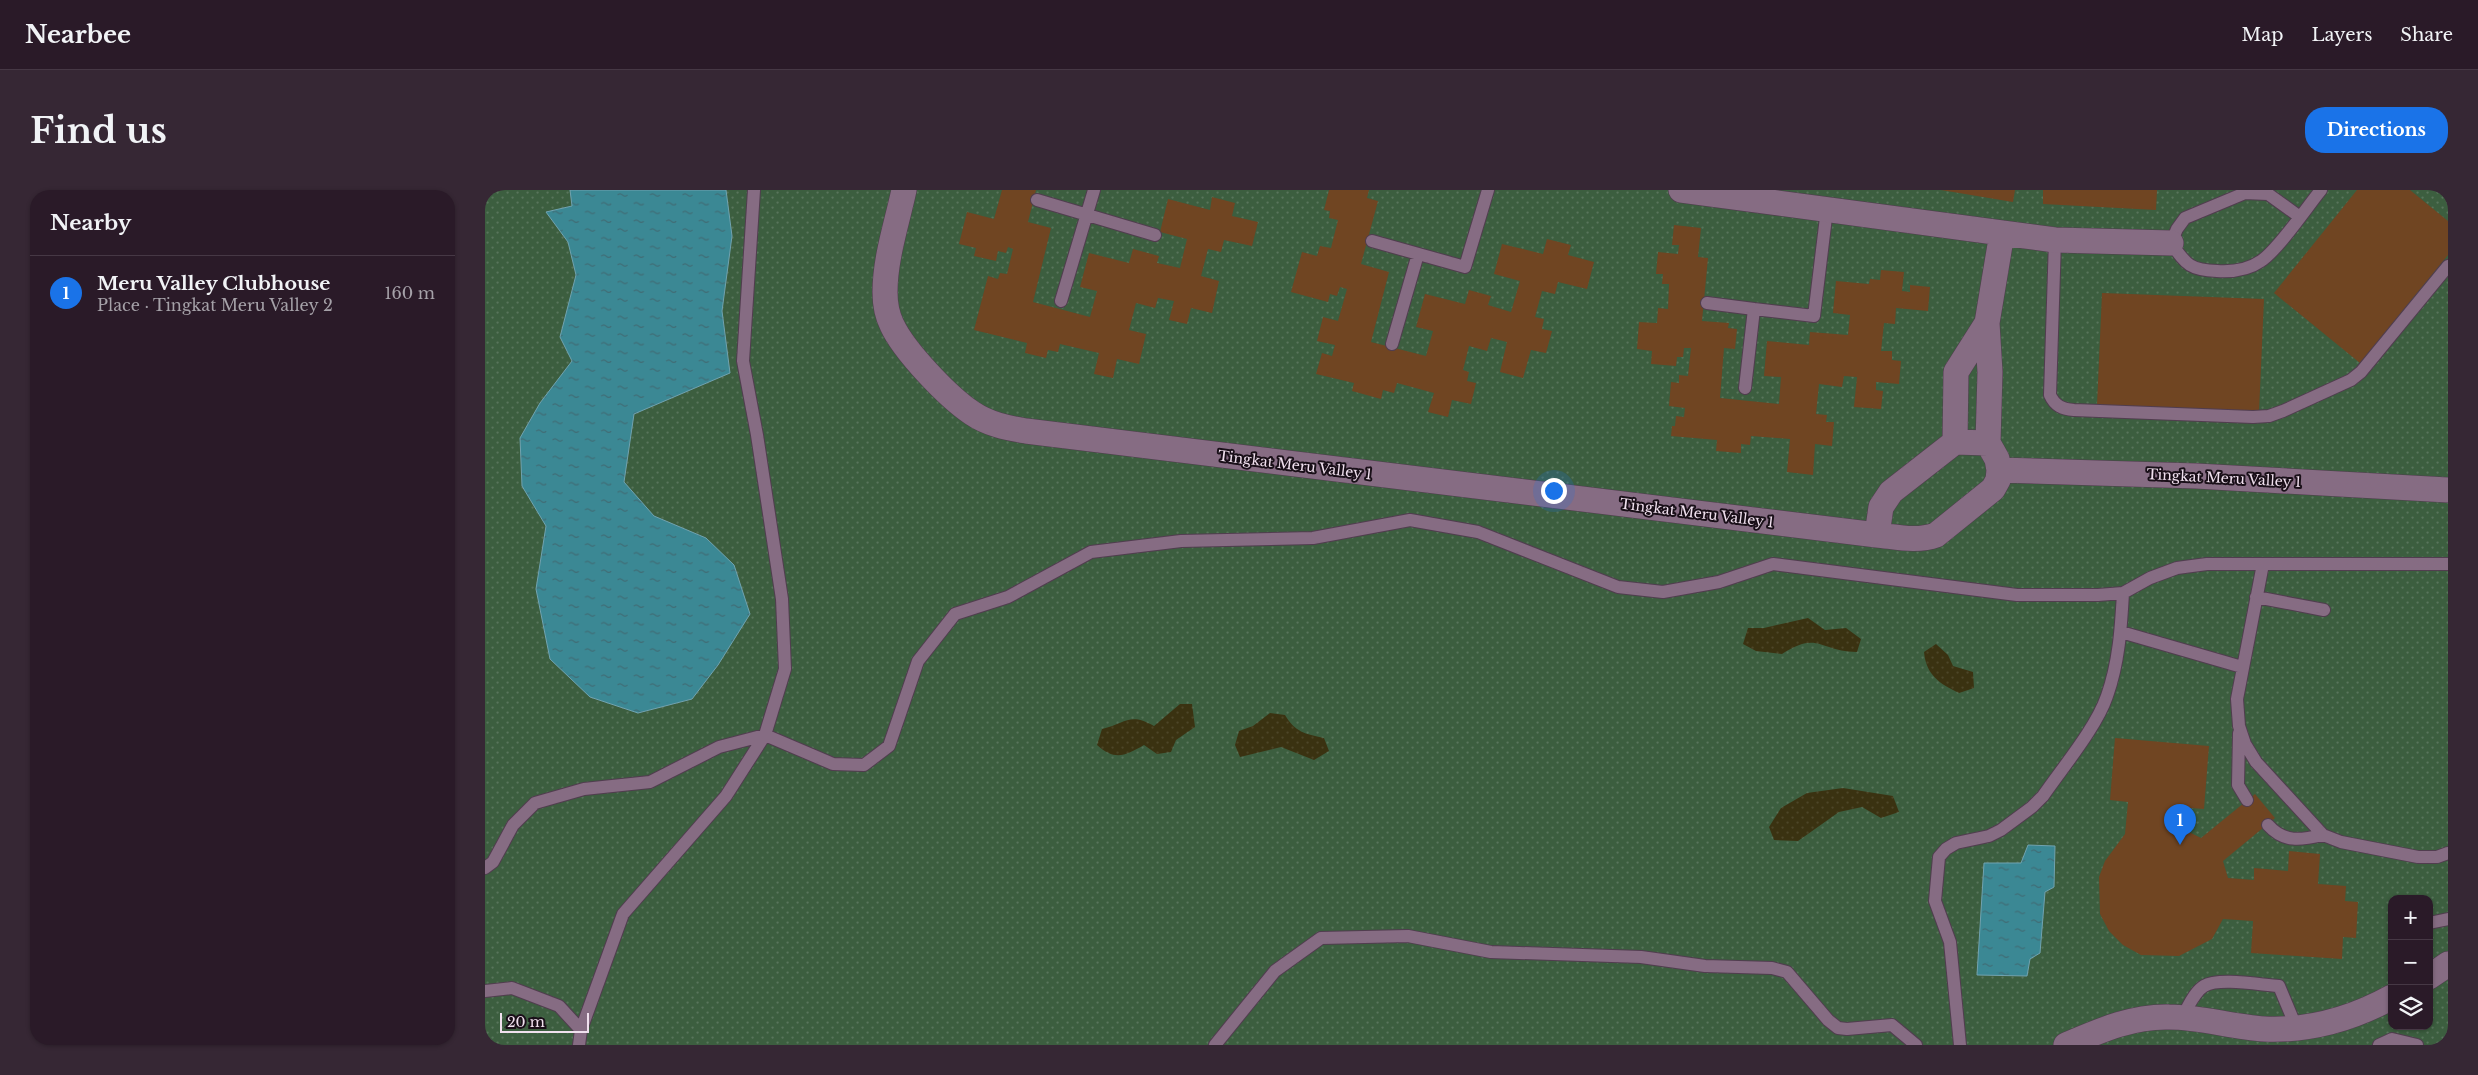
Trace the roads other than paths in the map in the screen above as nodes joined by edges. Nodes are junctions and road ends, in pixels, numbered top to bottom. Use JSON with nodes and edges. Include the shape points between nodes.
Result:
{"nodes":[{"id":1,"x":754,"y":190,"type":"edge"},
{"id":2,"x":904,"y":190,"type":"edge"},
{"id":3,"x":1094,"y":190,"type":"edge"},
{"id":4,"x":1488,"y":190,"type":"edge"},
{"id":5,"x":1681,"y":190,"type":"edge"},
{"id":6,"x":2321,"y":190,"type":"edge"},
{"id":7,"x":1037,"y":200,"type":"dead end"},
{"id":8,"x":1827,"y":209,"type":"junction"},
{"id":9,"x":1087,"y":215,"type":"junction"},
{"id":10,"x":2300,"y":216,"type":"junction"},
{"id":11,"x":2002,"y":233,"type":"junction"},
{"id":12,"x":1155,"y":235,"type":"dead end"},
{"id":13,"x":2055,"y":240,"type":"junction"},
{"id":14,"x":1372,"y":241,"type":"dead end"},
{"id":15,"x":2171,"y":243,"type":"junction"},
{"id":16,"x":1418,"y":254,"type":"junction"},
{"id":17,"x":2448,"y":266,"type":"edge"},
{"id":18,"x":1061,"y":301,"type":"dead end"},
{"id":19,"x":1707,"y":303,"type":"dead end"},
{"id":20,"x":1754,"y":309,"type":"junction"},
{"id":21,"x":1987,"y":322,"type":"junction"},
{"id":22,"x":1392,"y":344,"type":"dead end"},
{"id":23,"x":1745,"y":388,"type":"dead end"},
{"id":24,"x":1955,"y":442,"type":"junction"},
{"id":25,"x":1988,"y":443,"type":"junction"},
{"id":26,"x":1999,"y":470,"type":"junction"},
{"id":27,"x":2448,"y":490,"type":"edge"},
{"id":28,"x":1877,"y":534,"type":"junction"},
{"id":29,"x":2263,"y":564,"type":"junction"},
{"id":30,"x":2448,"y":564,"type":"edge"},
{"id":31,"x":2123,"y":593,"type":"junction"},
{"id":32,"x":2256,"y":597,"type":"junction"},
{"id":33,"x":2324,"y":610,"type":"dead end"},
{"id":34,"x":2121,"y":632,"type":"junction"},
{"id":35,"x":2241,"y":667,"type":"junction"},
{"id":36,"x":2239,"y":726,"type":"junction"},
{"id":37,"x":765,"y":735,"type":"junction"},
{"id":38,"x":2247,"y":800,"type":"dead end"},
{"id":39,"x":2268,"y":824,"type":"dead end"},
{"id":40,"x":2323,"y":835,"type":"junction"},
{"id":41,"x":2448,"y":853,"type":"edge"},
{"id":42,"x":485,"y":868,"type":"edge"},
{"id":43,"x":2448,"y":919,"type":"edge"},
{"id":44,"x":2433,"y":922,"type":"edge"},
{"id":45,"x":2448,"y":964,"type":"edge"},
{"id":46,"x":2433,"y":973,"type":"edge"},
{"id":47,"x":485,"y":991,"type":"edge"},
{"id":48,"x":2388,"y":999,"type":"edge"},
{"id":49,"x":2181,"y":1018,"type":"junction"},
{"id":50,"x":2297,"y":1029,"type":"junction"},
{"id":51,"x":581,"y":1030,"type":"junction"},
{"id":52,"x":579,"y":1045,"type":"edge"},
{"id":53,"x":1215,"y":1045,"type":"edge"},
{"id":54,"x":1916,"y":1045,"type":"edge"},
{"id":55,"x":1960,"y":1045,"type":"edge"},
{"id":56,"x":2066,"y":1045,"type":"edge"},
{"id":57,"x":2379,"y":1045,"type":"edge"},
{"id":58,"x":2417,"y":1045,"type":"edge"}],
"edges":[{"from":1,"to":37,"type":"lane","via":[[743,361],[782,599],[785,670]]},
{"from":2,"to":28,"type":"street","name":"Tingkat Meru Valley 1","via":[[886,277],[887,312],[892,326],[903,344],[953,397],[972,413],[997,426]]},
{"from":3,"to":9,"type":"lane"},
{"from":4,"to":16,"type":"lane","via":[[1465,267]]},
{"from":5,"to":8,"type":"street"},
{"from":6,"to":10,"type":"lane"},
{"from":7,"to":9,"type":"lane"},
{"from":8,"to":11,"type":"street"},
{"from":8,"to":20,"type":"lane","via":[[1814,316]]},
{"from":9,"to":12,"type":"lane"},
{"from":9,"to":18,"type":"lane"},
{"from":10,"to":15,"type":"lane","via":[[2268,194],[2245,194],[2185,218]]},
{"from":10,"to":15,"type":"lane","via":[[2262,261],[2245,269],[2230,272],[2192,268]]},
{"from":11,"to":13,"type":"street"},
{"from":11,"to":21,"type":"street"},
{"from":13,"to":15,"type":"street"},
{"from":13,"to":17,"type":"lane","via":[[2049,395],[2054,404],[2074,410],[2253,417],[2283,411],[2339,387],[2361,372]]},
{"from":14,"to":16,"type":"lane"},
{"from":16,"to":22,"type":"lane"},
{"from":19,"to":20,"type":"lane"},
{"from":20,"to":23,"type":"lane"},
{"from":21,"to":24,"type":"street","via":[[1955,372]]},
{"from":21,"to":25,"type":"street","via":[[1990,372]]},
{"from":24,"to":25,"type":"street"},
{"from":24,"to":28,"type":"street","via":[[1884,499]]},
{"from":25,"to":26,"type":"street"},
{"from":26,"to":27,"type":"street","name":"Tingkat Meru Valley 1","via":[[2196,476]]},
{"from":26,"to":28,"type":"street","name":"Tingkat Meru Valley 1","via":[[1993,489],[1936,534],[1913,539]]},
{"from":29,"to":30,"type":"lane"},
{"from":29,"to":31,"type":"lane","via":[[2207,564],[2177,568]]},
{"from":29,"to":32,"type":"lane"},
{"from":31,"to":34,"type":"lane"},
{"from":31,"to":37,"type":"lane","via":[[2017,595],[1773,564],[1719,582],[1663,592],[1618,587],[1479,532],[1409,520],[1313,538],[1181,541],[1091,552],[1008,597],[955,614],[918,661],[889,746],[864,765],[833,764]]},
{"from":32,"to":33,"type":"lane"},
{"from":32,"to":35,"type":"lane"},
{"from":34,"to":35,"type":"lane"},
{"from":34,"to":55,"type":"lane","via":[[2110,687],[2098,716],[2043,796],[2001,830],[1989,836],[1955,843],[1939,857],[1935,901],[1950,942]]},
{"from":35,"to":36,"type":"lane","via":[[2237,699]]},
{"from":36,"to":38,"type":"lane","via":[[2238,785]]},
{"from":36,"to":40,"type":"lane","via":[[2256,762]]},
{"from":37,"to":42,"type":"lane","via":[[719,747],[650,782],[584,789],[535,803],[513,824],[493,862]]},
{"from":37,"to":51,"type":"lane","via":[[726,796],[623,914]]},
{"from":39,"to":40,"type":"lane","via":[[2275,833],[2288,839],[2300,841]]},
{"from":40,"to":41,"type":"lane","via":[[2341,842],[2418,857],[2437,857]]},
{"from":43,"to":44,"type":"lane"},
{"from":45,"to":46,"type":"street"},
{"from":47,"to":51,"type":"lane","via":[[511,988],[559,1006]]},
{"from":48,"to":50,"type":"street","via":[[2366,1011]]},
{"from":49,"to":50,"type":"street","via":[[2263,1029]]},
{"from":49,"to":50,"type":"lane","via":[[2204,986],[2217,982],[2279,986]]},
{"from":49,"to":56,"type":"street","via":[[2137,1020],[2108,1027]]},
{"from":51,"to":52,"type":"lane"},
{"from":53,"to":54,"type":"lane","via":[[1275,971],[1321,938],[1408,936],[1491,952],[1641,957],[1705,966],[1772,968],[1787,972],[1838,1028],[1891,1025]]},
{"from":57,"to":58,"type":"lane","via":[[2392,1039]]}]}
